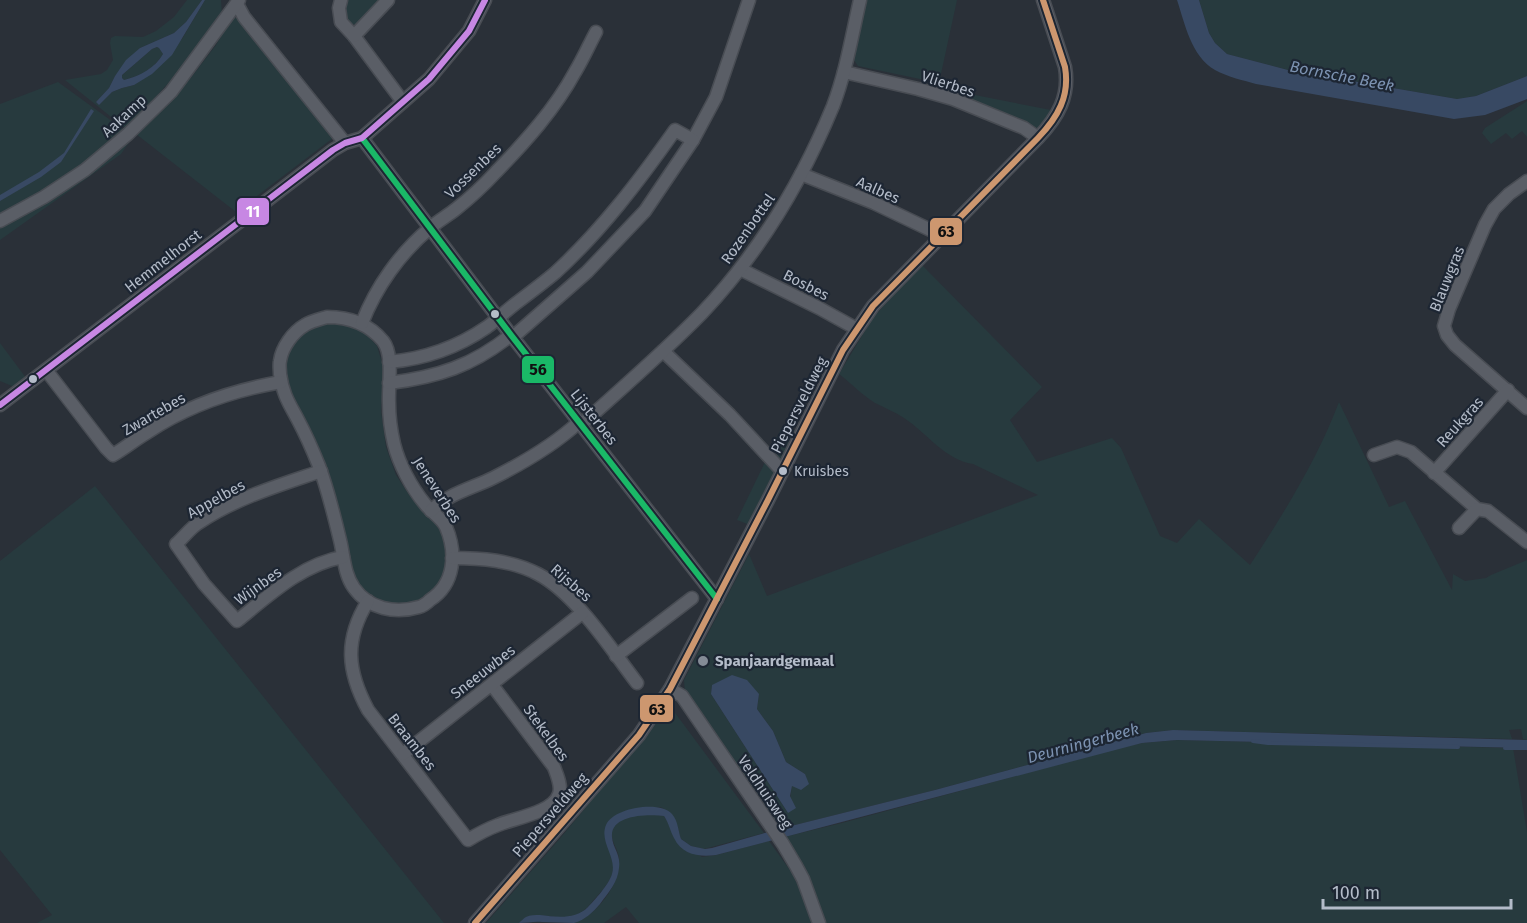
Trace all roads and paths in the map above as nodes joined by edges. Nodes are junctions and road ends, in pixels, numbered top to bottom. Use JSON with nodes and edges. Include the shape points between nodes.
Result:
{"nodes":[{"id":1,"x":341,"y":0,"type":"edge"},
{"id":2,"x":388,"y":0,"type":"edge"},
{"id":3,"x":485,"y":0,"type":"edge"},
{"id":4,"x":749,"y":0,"type":"edge"},
{"id":5,"x":860,"y":0,"type":"edge"},
{"id":6,"x":1043,"y":0,"type":"edge"},
{"id":7,"x":238,"y":2,"type":"edge"},
{"id":8,"x":596,"y":32,"type":"dead end"},
{"id":9,"x":354,"y":36,"type":"junction"},
{"id":10,"x":844,"y":72,"type":"junction"},
{"id":11,"x":403,"y":102,"type":"junction"},
{"id":12,"x":362,"y":138,"type":"junction"},
{"id":13,"x":1038,"y":138,"type":"junction"},
{"id":14,"x":693,"y":140,"type":"junction"},
{"id":15,"x":345,"y":143,"type":"junction"},
{"id":16,"x":801,"y":174,"type":"junction"},
{"id":17,"x":1527,"y":181,"type":"edge"},
{"id":18,"x":0,"y":221,"type":"edge"},
{"id":19,"x":430,"y":228,"type":"junction"},
{"id":20,"x":942,"y":235,"type":"junction"},
{"id":21,"x":740,"y":268,"type":"junction"},
{"id":22,"x":498,"y":318,"type":"junction"},
{"id":23,"x":362,"y":323,"type":"junction"},
{"id":24,"x":857,"y":329,"type":"junction"},
{"id":25,"x":512,"y":336,"type":"junction"},
{"id":26,"x":663,"y":351,"type":"junction"},
{"id":27,"x":389,"y":362,"type":"junction"},
{"id":28,"x":46,"y":370,"type":"junction"},
{"id":29,"x":281,"y":382,"type":"junction"},
{"id":30,"x":389,"y":383,"type":"junction"},
{"id":31,"x":1508,"y":390,"type":"junction"},
{"id":32,"x":2,"y":398,"type":"edge"},
{"id":33,"x":1527,"y":408,"type":"edge"},
{"id":34,"x":580,"y":423,"type":"junction"},
{"id":35,"x":1374,"y":454,"type":"dead end"},
{"id":36,"x":321,"y":471,"type":"junction"},
{"id":37,"x":783,"y":471,"type":"junction"},
{"id":38,"x":1434,"y":473,"type":"junction"},
{"id":39,"x":1477,"y":509,"type":"junction"},
{"id":40,"x":431,"y":511,"type":"junction"},
{"id":41,"x":1459,"y":528,"type":"dead end"},
{"id":42,"x":1527,"y":542,"type":"edge"},
{"id":43,"x":343,"y":557,"type":"junction"},
{"id":44,"x":452,"y":558,"type":"junction"},
{"id":45,"x":204,"y":584,"type":"joint"},
{"id":46,"x":692,"y":598,"type":"dead end"},
{"id":47,"x":717,"y":599,"type":"junction"},
{"id":48,"x":368,"y":601,"type":"junction"},
{"id":49,"x":582,"y":613,"type":"junction"},
{"id":50,"x":616,"y":656,"type":"junction"},
{"id":51,"x":637,"y":683,"type":"dead end"},
{"id":52,"x":492,"y":685,"type":"junction"},
{"id":53,"x":670,"y":689,"type":"junction"},
{"id":54,"x":403,"y":754,"type":"junction"},
{"id":55,"x":521,"y":818,"type":"joint"},
{"id":56,"x":475,"y":923,"type":"edge"},
{"id":57,"x":819,"y":923,"type":"edge"}],
"edges":[{"from":1,"to":9,"type":"street","via":[[341,22]]},
{"from":2,"to":9,"type":"street"},
{"from":3,"to":11,"type":"street","via":[[469,31],[429,79]]},
{"from":4,"to":14,"type":"street","via":[[716,98]]},
{"from":5,"to":10,"type":"street","name":"Rozenbottel"},
{"from":6,"to":13,"type":"street","name":"Piepersveldweg","via":[[1065,67],[1066,85],[1060,109]]},
{"from":7,"to":15,"type":"street","via":[[244,17]]},
{"from":7,"to":18,"type":"street","name":"Aakamp","via":[[171,92],[128,134],[85,170]]},
{"from":8,"to":19,"type":"street","name":"Vossenbes","via":[[575,74],[524,142],[457,208]]},
{"from":9,"to":11,"type":"street"},
{"from":10,"to":13,"type":"street","name":"Vlierbes","via":[[953,99],[1024,128]]},
{"from":10,"to":16,"type":"street","name":"Rozenbottel"},
{"from":11,"to":12,"type":"street"},
{"from":12,"to":15,"type":"street","name":"Hemmelhorst"},
{"from":12,"to":19,"type":"street","name":"Lijsterbes"},
{"from":13,"to":20,"type":"street","name":"Piepersveldweg"},
{"from":14,"to":22,"type":"street","via":[[675,130],[639,181],[585,243]]},
{"from":14,"to":25,"type":"street","via":[[645,211],[587,272]]},
{"from":15,"to":28,"type":"street","name":"Hemmelhorst"},
{"from":16,"to":20,"type":"street","name":"Aalbes"},
{"from":16,"to":21,"type":"street","name":"Rozenbottel"},
{"from":17,"to":31,"type":"street","name":"Blauwgras","via":[[1494,209],[1444,326],[1455,345]]},
{"from":19,"to":22,"type":"street","name":"Lijsterbes"},
{"from":19,"to":23,"type":"street","name":"Vossenbes","via":[[394,265]]},
{"from":20,"to":24,"type":"street","name":"Piepersveldweg","via":[[878,300]]},
{"from":21,"to":24,"type":"street","name":"Bosbes"},
{"from":21,"to":26,"type":"street","name":"Rozenbottel"},
{"from":22,"to":25,"type":"street","name":"Lijsterbes"},
{"from":22,"to":27,"type":"street","via":[[449,348]]},
{"from":23,"to":27,"type":"street","name":"Jeneverbes","via":[[384,342]]},
{"from":23,"to":29,"type":"street","name":"Jeneverbes","via":[[327,317],[306,324],[284,349],[279,362]]},
{"from":24,"to":37,"type":"street","name":"Piepersveldweg"},
{"from":25,"to":30,"type":"street","via":[[448,371]]},
{"from":25,"to":34,"type":"street","name":"Lijsterbes"},
{"from":26,"to":34,"type":"street","name":"Rozenbottel"},
{"from":26,"to":37,"type":"street"},
{"from":27,"to":30,"type":"street","name":"Jeneverbes"},
{"from":28,"to":29,"type":"street","name":"Zwartebes","via":[[113,455],[195,407]]},
{"from":28,"to":32,"type":"street","name":"Hemmelhorst"},
{"from":29,"to":36,"type":"street","name":"Jeneverbes"},
{"from":30,"to":40,"type":"street","name":"Jeneverbes","via":[[394,444],[402,467]]},
{"from":31,"to":33,"type":"street","name":"Blauwgras"},
{"from":31,"to":38,"type":"street","name":"Reukgras"},
{"from":34,"to":40,"type":"street","name":"Rozenbottel","via":[[529,458]]},
{"from":34,"to":47,"type":"street","name":"Lijsterbes"},
{"from":35,"to":38,"type":"street","via":[[1397,447],[1411,452]]},
{"from":36,"to":43,"type":"street","name":"Jeneverbes"},
{"from":36,"to":45,"type":"street","name":"Appelbes","via":[[223,509],[198,523],[176,544]]},
{"from":37,"to":47,"type":"street","name":"Piepersveldweg"},
{"from":38,"to":39,"type":"street"},
{"from":39,"to":41,"type":"street"},
{"from":39,"to":42,"type":"street","via":[[1488,511]]},
{"from":40,"to":44,"type":"street","name":"Jeneverbes","via":[[445,524]]},
{"from":43,"to":45,"type":"street","name":"Wijnbes","via":[[278,588],[237,621]]},
{"from":43,"to":48,"type":"street","name":"Jeneverbes","via":[[353,587]]},
{"from":44,"to":48,"type":"street","name":"Jeneverbes","via":[[445,588],[422,606],[389,610]]},
{"from":44,"to":49,"type":"street","name":"Rijsbes","via":[[498,561],[539,574]]},
{"from":46,"to":50,"type":"street"},
{"from":47,"to":53,"type":"street","name":"Piepersveldweg"},
{"from":48,"to":54,"type":"street","name":"Braambes","via":[[360,613],[350,647],[351,668],[368,710]]},
{"from":49,"to":50,"type":"street","name":"Rijsbes"},
{"from":49,"to":52,"type":"street","name":"Sneeuwbes"},
{"from":50,"to":51,"type":"street","name":"Rijsbes"},
{"from":52,"to":54,"type":"street","name":"Sneeuwbes"},
{"from":52,"to":55,"type":"street","name":"Stekelbes","via":[[554,767],[559,780],[560,793],[555,802]]},
{"from":53,"to":56,"type":"street","name":"Piepersveldweg","via":[[639,735]]},
{"from":53,"to":57,"type":"street","name":"Veldhuisweg","via":[[682,696],[783,844],[803,879]]},
{"from":54,"to":55,"type":"street","name":"Braambes","via":[[468,840]]}]}
